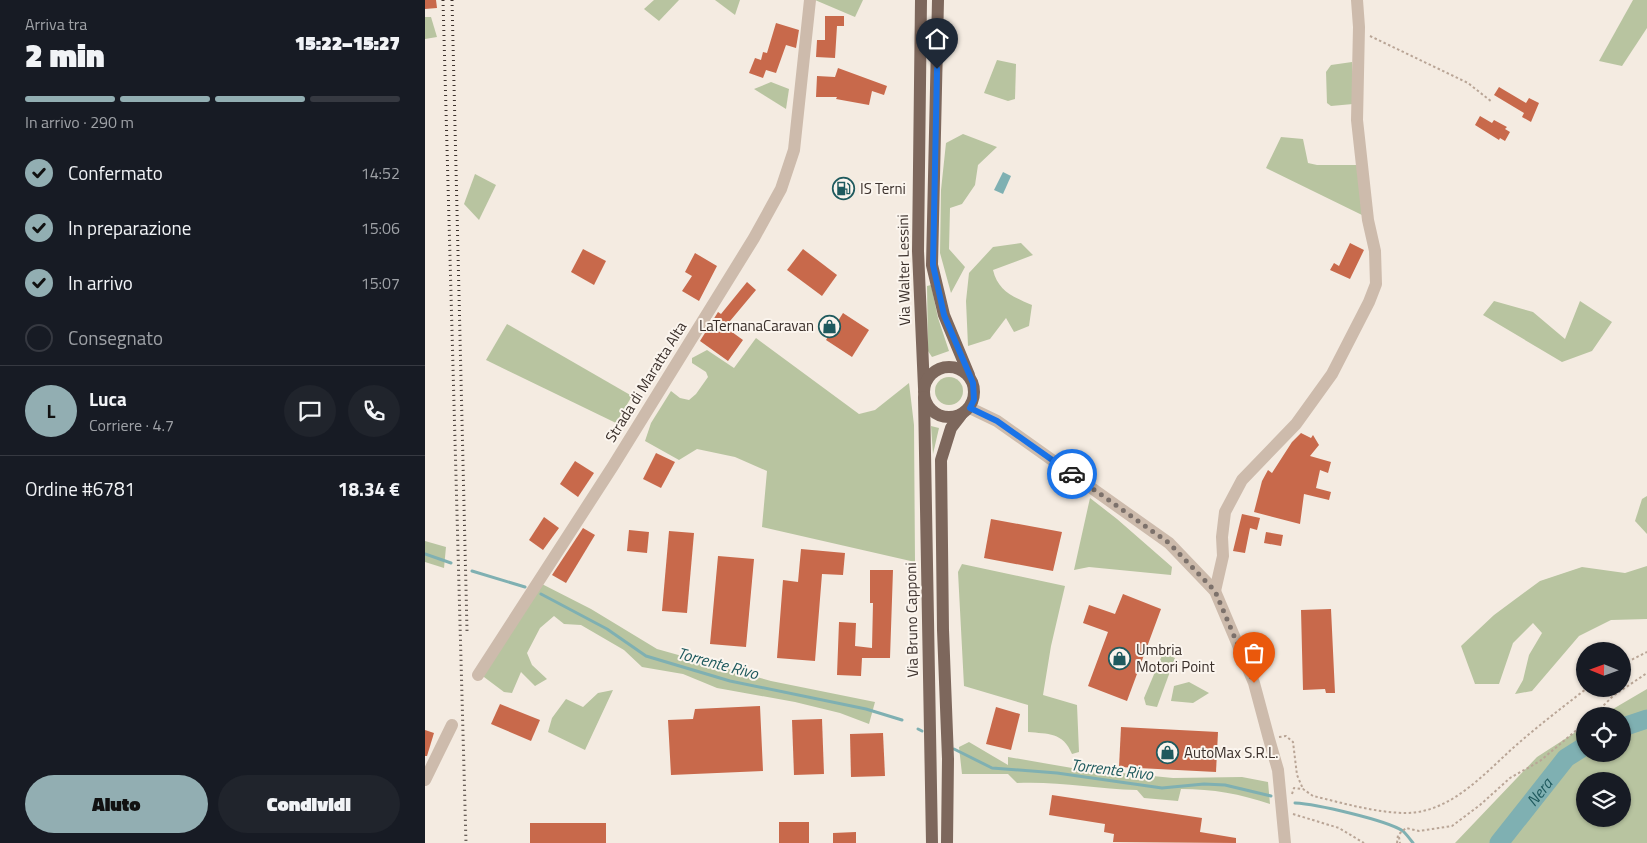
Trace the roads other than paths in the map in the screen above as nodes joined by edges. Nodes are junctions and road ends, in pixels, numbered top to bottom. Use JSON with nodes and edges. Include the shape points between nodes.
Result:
{"nodes":[{"id":1,"x":810,"y":0,"type":"edge"},
{"id":2,"x":921,"y":0,"type":"edge"},
{"id":3,"x":938,"y":0,"type":"edge"},
{"id":4,"x":1357,"y":0,"type":"edge"},
{"id":5,"x":969,"y":376,"type":"junction"},
{"id":6,"x":924,"y":392,"type":"junction"},
{"id":7,"x":965,"y":411,"type":"junction"},
{"id":8,"x":1215,"y":591,"type":"junction"},
{"id":9,"x":478,"y":675,"type":"dead end"},
{"id":10,"x":452,"y":725,"type":"dead end"},
{"id":11,"x":425,"y":780,"type":"edge"},
{"id":12,"x":932,"y":843,"type":"edge"},
{"id":13,"x":947,"y":843,"type":"edge"},
{"id":14,"x":1285,"y":843,"type":"edge"}],
"edges":[{"from":1,"to":9,"type":"street","name":"Strada di Maratta Alta","via":[[794,150],[781,189],[613,466]]},
{"from":2,"to":6,"type":"main road","name":"Via Walter Lessini","via":[[919,251]]},
{"from":3,"to":5,"type":"main road","name":"Via Walter Lessini","via":[[933,265],[944,315]]},
{"from":4,"to":8,"type":"street","via":[[1357,120],[1368,220],[1375,251],[1376,284],[1332,374],[1296,424],[1242,480],[1225,512],[1223,556]]},
{"from":5,"to":6,"type":"main road","via":[[955,367],[938,369],[927,380]]},
{"from":5,"to":7,"type":"main road","via":[[975,391]]},
{"from":6,"to":7,"type":"main road","via":[[931,410],[938,415],[953,418]]},
{"from":6,"to":12,"type":"main road","name":"Via Bruno Capponi"},
{"from":7,"to":8,"type":"street","via":[[997,421],[1169,543]]},
{"from":7,"to":13,"type":"main road","name":"Via Bruno Capponi","via":[[951,428],[941,460]]},
{"from":8,"to":14,"type":"street","via":[[1254,683],[1277,770]]},
{"from":10,"to":11,"type":"street"}]}
